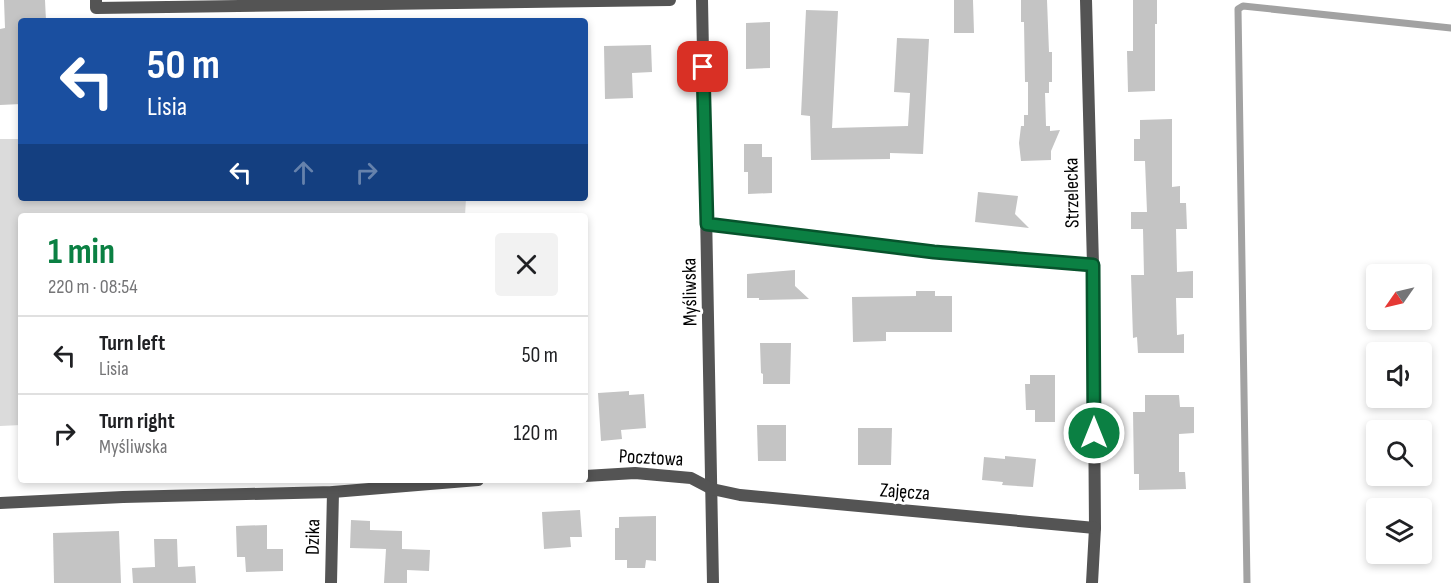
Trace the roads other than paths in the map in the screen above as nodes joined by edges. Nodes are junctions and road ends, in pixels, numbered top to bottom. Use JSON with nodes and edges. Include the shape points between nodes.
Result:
{"nodes":[{"id":1,"x":96,"y":0,"type":"edge"},
{"id":2,"x":670,"y":0,"type":"edge"},
{"id":3,"x":702,"y":0,"type":"edge"},
{"id":4,"x":1086,"y":0,"type":"edge"},
{"id":5,"x":707,"y":224,"type":"junction"},
{"id":6,"x":1093,"y":265,"type":"junction"},
{"id":7,"x":588,"y":476,"type":"edge"},
{"id":8,"x":442,"y":483,"type":"edge"},
{"id":9,"x":712,"y":489,"type":"junction"},
{"id":10,"x":333,"y":492,"type":"junction"},
{"id":11,"x":0,"y":502,"type":"edge"},
{"id":12,"x":1095,"y":528,"type":"junction"},
{"id":13,"x":331,"y":583,"type":"edge"},
{"id":14,"x":713,"y":583,"type":"edge"},
{"id":15,"x":1092,"y":583,"type":"edge"}],
"edges":[{"from":1,"to":2,"type":"street","via":[[96,8]]},
{"from":3,"to":5,"type":"street","name":"Myśliwska"},
{"from":4,"to":6,"type":"street","name":"Strzelecka"},
{"from":5,"to":6,"type":"street","via":[[934,252]]},
{"from":5,"to":9,"type":"street","name":"Myśliwska"},
{"from":6,"to":12,"type":"street","name":"Strzelecka"},
{"from":7,"to":9,"type":"street","name":"Pocztowa","via":[[666,475],[691,478]]},
{"from":8,"to":10,"type":"street"},
{"from":9,"to":12,"type":"street","name":"Zajęcza","via":[[813,503]]},
{"from":9,"to":14,"type":"street","name":"Myśliwska"},
{"from":10,"to":11,"type":"street"},
{"from":10,"to":13,"type":"street","name":"Dzika"},
{"from":12,"to":15,"type":"street","name":"Strzelecka"}]}
